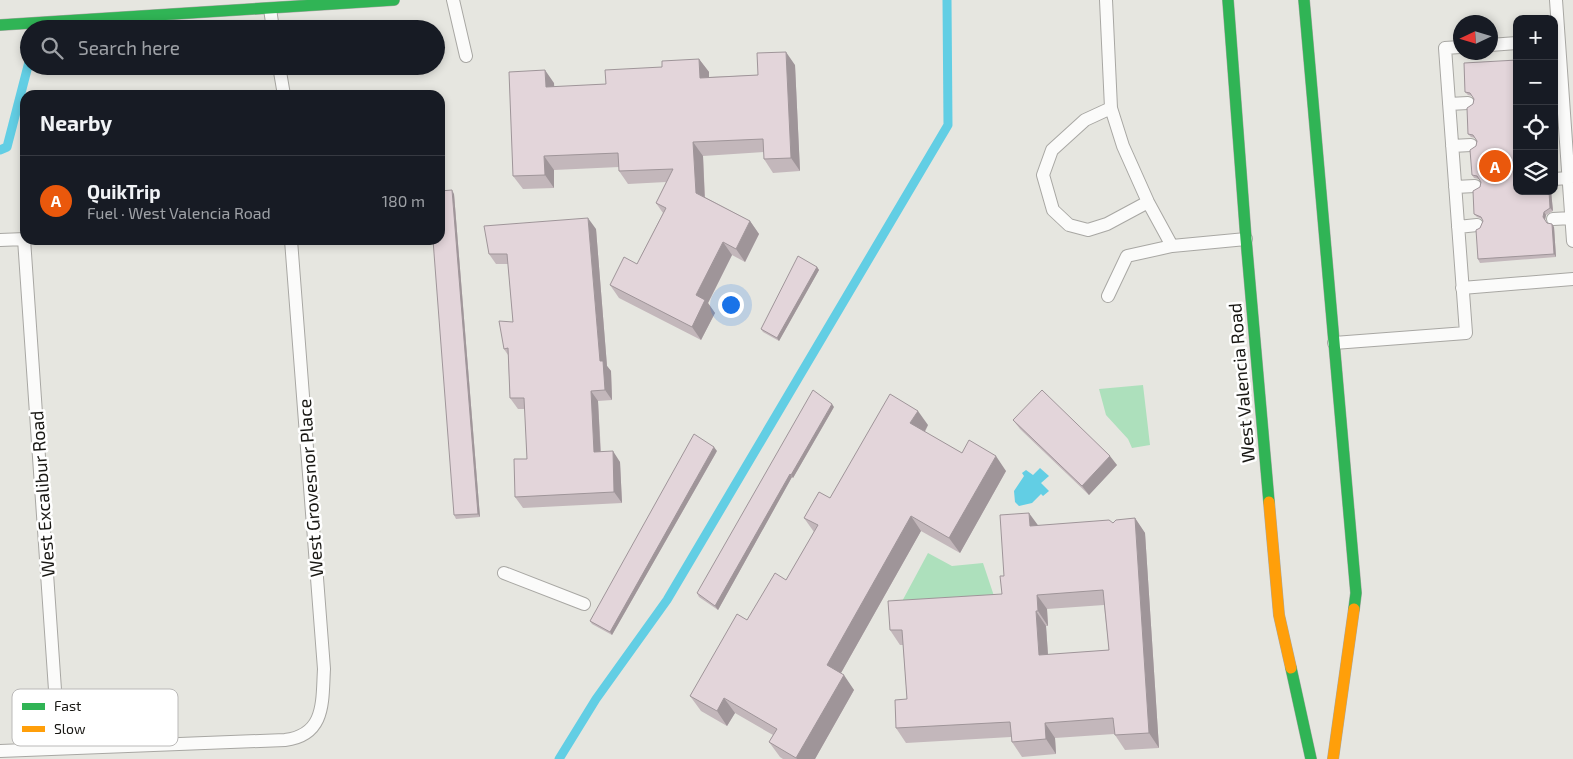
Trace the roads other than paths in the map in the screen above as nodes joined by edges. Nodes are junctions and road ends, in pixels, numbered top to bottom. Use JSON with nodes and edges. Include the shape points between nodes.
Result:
{"nodes":[{"id":1,"x":394,"y":0,"type":"edge"},
{"id":2,"x":453,"y":0,"type":"edge"},
{"id":3,"x":1106,"y":0,"type":"edge"},
{"id":4,"x":1228,"y":0,"type":"edge"},
{"id":5,"x":1304,"y":0,"type":"edge"},
{"id":6,"x":1556,"y":0,"type":"edge"},
{"id":7,"x":270,"y":9,"type":"junction"},
{"id":8,"x":1556,"y":15,"type":"edge"},
{"id":9,"x":84,"y":20,"type":"edge"},
{"id":10,"x":272,"y":20,"type":"edge"},
{"id":11,"x":20,"y":24,"type":"edge"},
{"id":12,"x":0,"y":25,"type":"edge"},
{"id":13,"x":1513,"y":43,"type":"edge"},
{"id":14,"x":1498,"y":44,"type":"edge"},
{"id":15,"x":1453,"y":47,"type":"edge"},
{"id":16,"x":466,"y":56,"type":"dead end"},
{"id":17,"x":1558,"y":60,"type":"edge"},
{"id":18,"x":281,"y":75,"type":"edge"},
{"id":19,"x":283,"y":90,"type":"edge"},
{"id":20,"x":1559,"y":95,"type":"edge"},
{"id":21,"x":1468,"y":103,"type":"dead end"},
{"id":22,"x":1449,"y":104,"type":"junction"},
{"id":23,"x":1111,"y":108,"type":"junction"},
{"id":24,"x":1560,"y":137,"type":"edge"},
{"id":25,"x":1471,"y":145,"type":"dead end"},
{"id":26,"x":1452,"y":146,"type":"junction"},
{"id":27,"x":1569,"y":178,"type":"junction"},
{"id":28,"x":1558,"y":179,"type":"edge"},
{"id":29,"x":1475,"y":186,"type":"dead end"},
{"id":30,"x":1456,"y":187,"type":"junction"},
{"id":31,"x":1148,"y":202,"type":"junction"},
{"id":32,"x":1572,"y":218,"type":"junction"},
{"id":33,"x":1553,"y":219,"type":"dead end"},
{"id":34,"x":1477,"y":225,"type":"dead end"},
{"id":35,"x":1458,"y":227,"type":"junction"},
{"id":36,"x":20,"y":239,"type":"edge"},
{"id":37,"x":1246,"y":239,"type":"junction"},
{"id":38,"x":0,"y":240,"type":"edge"},
{"id":39,"x":1573,"y":241,"type":"edge"},
{"id":40,"x":25,"y":245,"type":"edge"},
{"id":41,"x":290,"y":245,"type":"edge"},
{"id":42,"x":1172,"y":246,"type":"junction"},
{"id":43,"x":1573,"y":279,"type":"edge"},
{"id":44,"x":1462,"y":288,"type":"junction"},
{"id":45,"x":1108,"y":296,"type":"dead end"},
{"id":46,"x":1334,"y":343,"type":"junction"},
{"id":47,"x":504,"y":573,"type":"dead end"},
{"id":48,"x":584,"y":604,"type":"dead end"},
{"id":49,"x":55,"y":689,"type":"edge"},
{"id":50,"x":178,"y":744,"type":"edge"},
{"id":51,"x":116,"y":746,"type":"edge"},
{"id":52,"x":59,"y":748,"type":"joint"},
{"id":53,"x":0,"y":751,"type":"edge"},
{"id":54,"x":1311,"y":759,"type":"edge"},
{"id":55,"x":1332,"y":759,"type":"edge"}],
"edges":[{"from":1,"to":7,"type":"main road"},
{"from":2,"to":16,"type":"lane"},
{"from":3,"to":23,"type":"lane"},
{"from":4,"to":37,"type":"main road","name":"West Valencia Road"},
{"from":5,"to":46,"type":"main road"},
{"from":6,"to":8,"type":"lane"},
{"from":7,"to":9,"type":"main road"},
{"from":7,"to":10,"type":"lane"},
{"from":11,"to":12,"type":"main road"},
{"from":13,"to":14,"type":"lane"},
{"from":15,"to":22,"type":"lane","via":[[1445,48]]},
{"from":17,"to":20,"type":"lane"},
{"from":18,"to":19,"type":"lane"},
{"from":20,"to":24,"type":"lane"},
{"from":21,"to":22,"type":"lane"},
{"from":22,"to":26,"type":"lane"},
{"from":23,"to":31,"type":"lane","via":[[1122,146]]},
{"from":23,"to":31,"type":"lane","via":[[1085,120],[1052,150],[1044,175],[1053,210],[1069,225],[1088,230],[1107,224]]},
{"from":24,"to":27,"type":"lane"},
{"from":25,"to":26,"type":"lane"},
{"from":26,"to":30,"type":"lane"},
{"from":27,"to":28,"type":"lane"},
{"from":27,"to":32,"type":"lane"},
{"from":29,"to":30,"type":"lane"},
{"from":30,"to":35,"type":"lane"},
{"from":31,"to":42,"type":"lane"},
{"from":32,"to":33,"type":"lane"},
{"from":32,"to":39,"type":"lane"},
{"from":34,"to":35,"type":"lane"},
{"from":35,"to":44,"type":"lane"},
{"from":36,"to":38,"type":"lane"},
{"from":37,"to":42,"type":"lane"},
{"from":37,"to":54,"type":"main road","name":"West Valencia Road","via":[[1279,615]]},
{"from":40,"to":49,"type":"lane","name":"West Excalibur Road"},
{"from":41,"to":50,"type":"lane","name":"West Grovesnor Place","via":[[324,669],[319,718],[309,732],[298,738]]},
{"from":42,"to":45,"type":"lane","via":[[1127,256]]},
{"from":43,"to":44,"type":"lane"},
{"from":44,"to":46,"type":"lane","via":[[1466,333]]},
{"from":46,"to":55,"type":"main road","via":[[1356,592]]},
{"from":47,"to":48,"type":"lane"},
{"from":51,"to":52,"type":"lane","name":"West Grovesnor Place"},
{"from":52,"to":53,"type":"lane"}]}
